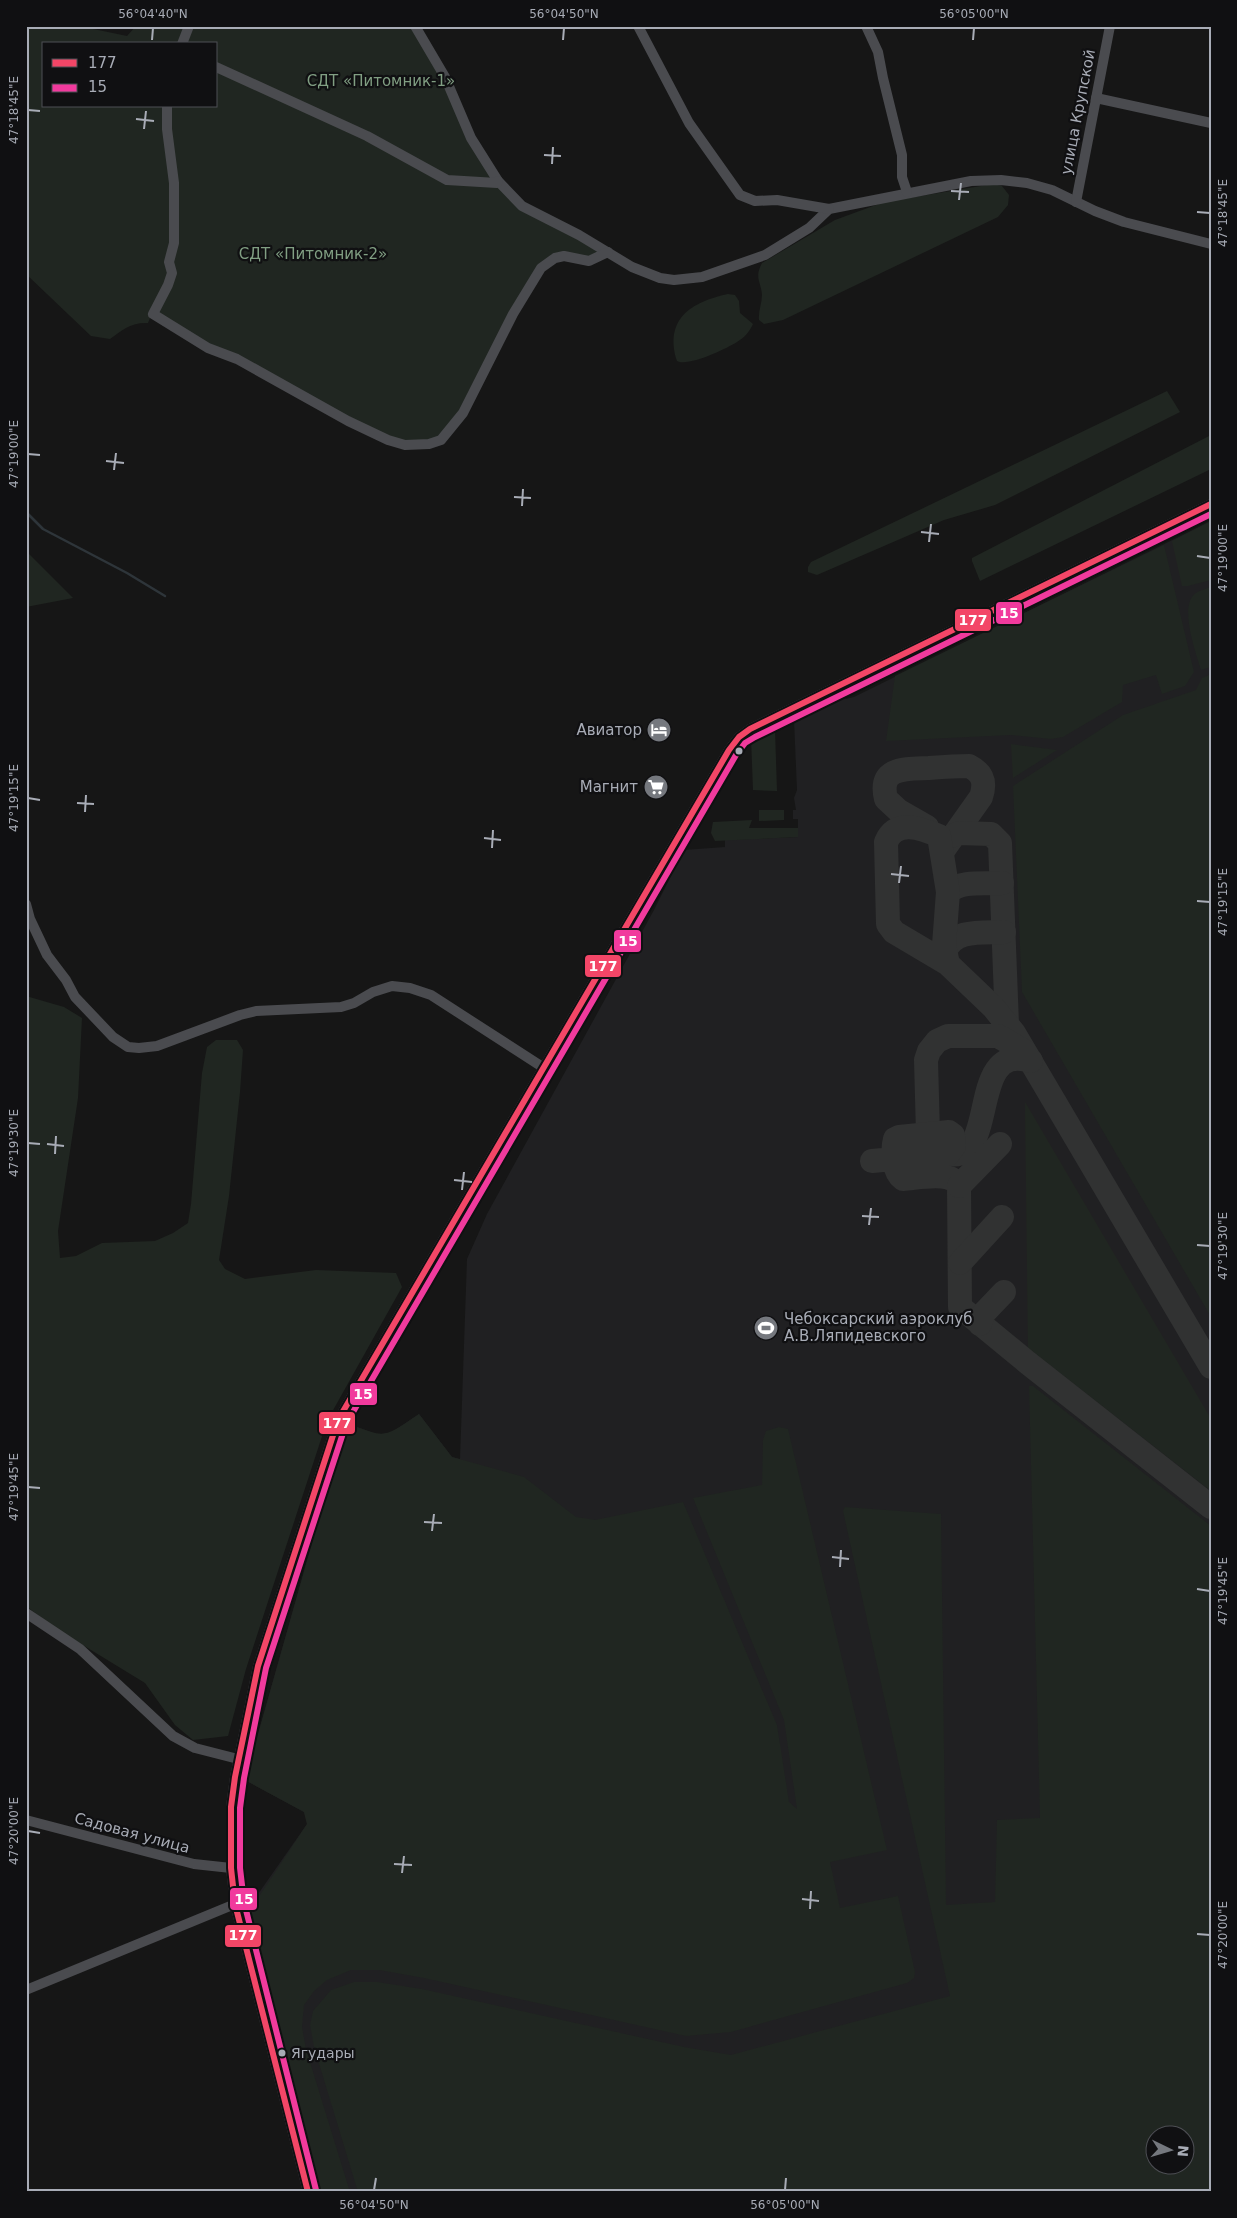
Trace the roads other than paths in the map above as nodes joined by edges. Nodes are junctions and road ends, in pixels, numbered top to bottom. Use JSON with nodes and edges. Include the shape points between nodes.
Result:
{"nodes":[{"id":1,"x":188,"y":26,"type":"edge"},
{"id":2,"x":415,"y":26,"type":"edge"},
{"id":3,"x":638,"y":26,"type":"edge"},
{"id":4,"x":866,"y":26,"type":"edge"},
{"id":5,"x":1110,"y":26,"type":"edge"},
{"id":6,"x":183,"y":42,"type":"edge"},
{"id":7,"x":218,"y":68,"type":"edge"},
{"id":8,"x":1096,"y":98,"type":"junction"},
{"id":9,"x":167,"y":108,"type":"edge"},
{"id":10,"x":1211,"y":123,"type":"edge"},
{"id":11,"x":498,"y":181,"type":"junction"},
{"id":12,"x":907,"y":192,"type":"junction"},
{"id":13,"x":1076,"y":202,"type":"junction"},
{"id":14,"x":829,"y":208,"type":"junction"},
{"id":15,"x":1211,"y":244,"type":"edge"},
{"id":16,"x":608,"y":252,"type":"junction"},
{"id":17,"x":1211,"y":504,"type":"edge"},
{"id":18,"x":26,"y":904,"type":"edge"},
{"id":19,"x":544,"y":1068,"type":"junction"},
{"id":20,"x":26,"y":1613,"type":"edge"},
{"id":21,"x":238,"y":1759,"type":"junction"},
{"id":22,"x":26,"y":1820,"type":"edge"},
{"id":23,"x":231,"y":1868,"type":"junction"},
{"id":24,"x":235,"y":1904,"type":"junction"},
{"id":25,"x":26,"y":1990,"type":"edge"},
{"id":26,"x":308,"y":2192,"type":"edge"}],
"edges":[{"from":1,"to":6,"type":"street"},
{"from":2,"to":11,"type":"street","via":[[445,77],[471,138]]},
{"from":3,"to":14,"type":"street","via":[[689,123],[740,195],[755,201],[777,200]]},
{"from":4,"to":12,"type":"street","via":[[878,52],[902,155],[902,177]]},
{"from":5,"to":8,"type":"street","name":"улица Крупской"},
{"from":7,"to":11,"type":"street","via":[[367,136],[446,180]]},
{"from":8,"to":10,"type":"street"},
{"from":8,"to":13,"type":"street","name":"улица Крупской"},
{"from":9,"to":16,"type":"street","via":[[174,183],[174,243],[169,262],[172,273],[153,314],[208,348],[237,359],[388,440],[405,445],[441,440],[463,413],[513,314],[541,268],[555,258],[564,256],[589,261]]},
{"from":11,"to":16,"type":"street","via":[[522,206]]},
{"from":12,"to":13,"type":"street","via":[[971,181],[1001,180],[1052,190]]},
{"from":12,"to":14,"type":"street"},
{"from":13,"to":15,"type":"street","via":[[1132,225]]},
{"from":14,"to":16,"type":"street","via":[[809,228],[765,255],[702,277],[660,278],[632,267]]},
{"from":17,"to":19,"type":"street","via":[[739,737]]},
{"from":18,"to":19,"type":"street","via":[[47,955],[76,997],[113,1037],[128,1047],[156,1046],[256,1011],[341,1007],[392,986],[431,995]]},
{"from":19,"to":21,"type":"street","via":[[338,1420],[258,1666]]},
{"from":20,"to":21,"type":"street","via":[[80,1649],[173,1736],[196,1748]]},
{"from":21,"to":23,"type":"street","via":[[231,1807]]},
{"from":22,"to":23,"type":"street","name":"Садовая улица","via":[[194,1864]]},
{"from":23,"to":24,"type":"street"},
{"from":24,"to":25,"type":"street"},
{"from":24,"to":26,"type":"street"}]}
